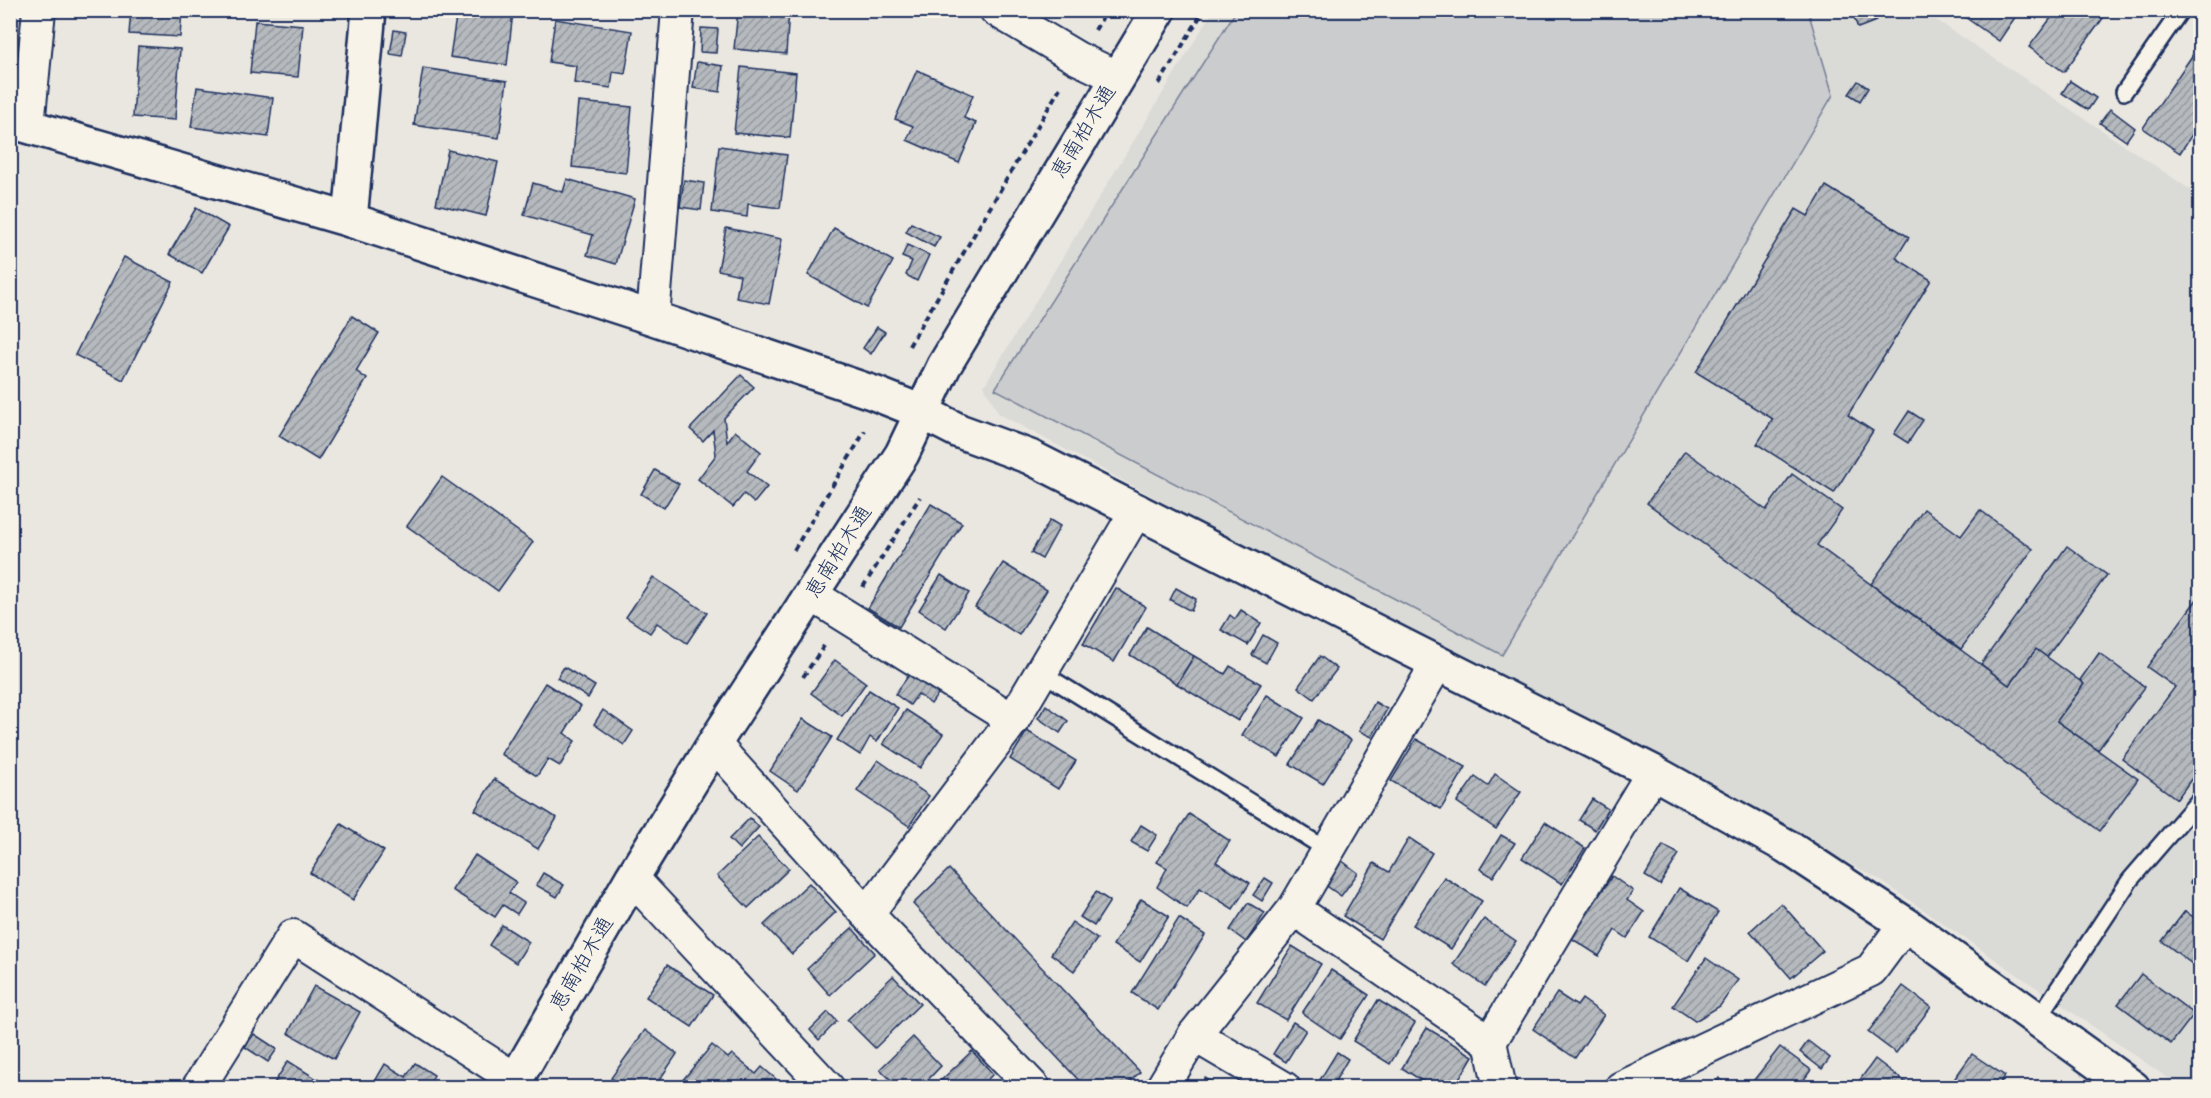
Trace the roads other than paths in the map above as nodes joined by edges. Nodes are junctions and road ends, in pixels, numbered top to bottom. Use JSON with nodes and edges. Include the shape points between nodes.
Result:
{"nodes":[{"id":1,"x":39,"y":10,"type":"edge"},
{"id":2,"x":369,"y":10,"type":"edge"},
{"id":3,"x":678,"y":10,"type":"edge"},
{"id":4,"x":996,"y":10,"type":"edge"},
{"id":5,"x":1159,"y":10,"type":"edge"},
{"id":6,"x":2181,"y":10,"type":"edge"},
{"id":7,"x":1117,"y":77,"type":"junction"},
{"id":8,"x":2124,"y":92,"type":"dead end"},
{"id":9,"x":20,"y":124,"type":"edge"},
{"id":10,"x":350,"y":220,"type":"junction"},
{"id":11,"x":653,"y":318,"type":"junction"},
{"id":12,"x":922,"y":412,"type":"junction"},
{"id":13,"x":1137,"y":510,"type":"junction"},
{"id":14,"x":812,"y":595,"type":"junction"},
{"id":15,"x":1437,"y":664,"type":"junction"},
{"id":16,"x":1041,"y":672,"type":"junction"},
{"id":17,"x":1013,"y":720,"type":"junction"},
{"id":18,"x":714,"y":744,"type":"junction"},
{"id":19,"x":1653,"y":772,"type":"junction"},
{"id":20,"x":2200,"y":799,"type":"edge"},
{"id":21,"x":1329,"y":850,"type":"junction"},
{"id":22,"x":632,"y":878,"type":"junction"},
{"id":23,"x":1294,"y":909,"type":"junction"},
{"id":24,"x":867,"y":914,"type":"junction"},
{"id":25,"x":1905,"y":924,"type":"junction"},
{"id":26,"x":2038,"y":1019,"type":"junction"},
{"id":27,"x":1194,"y":1035,"type":"junction"},
{"id":28,"x":1490,"y":1042,"type":"junction"},
{"id":29,"x":513,"y":1083,"type":"edge"},
{"id":30,"x":1628,"y":1086,"type":"edge"},
{"id":31,"x":198,"y":1088,"type":"edge"},
{"id":32,"x":828,"y":1088,"type":"edge"},
{"id":33,"x":1034,"y":1088,"type":"edge"},
{"id":34,"x":1162,"y":1088,"type":"edge"},
{"id":35,"x":1284,"y":1088,"type":"edge"},
{"id":36,"x":1500,"y":1088,"type":"edge"},
{"id":37,"x":2133,"y":1088,"type":"edge"}],
"edges":[{"from":1,"to":9,"type":"street"},
{"from":2,"to":10,"type":"street"},
{"from":3,"to":11,"type":"street"},
{"from":4,"to":7,"type":"street"},
{"from":5,"to":7,"type":"street","name":"恵南柏木通"},
{"from":6,"to":8,"type":"lane"},
{"from":7,"to":12,"type":"street","name":"恵南柏木通","via":[[944,366]]},
{"from":9,"to":10,"type":"street"},
{"from":10,"to":11,"type":"street"},
{"from":11,"to":12,"type":"street"},
{"from":12,"to":13,"type":"street","via":[[959,431],[1030,457]]},
{"from":12,"to":14,"type":"street","name":"恵南柏木通","via":[[902,454]]},
{"from":13,"to":15,"type":"street"},
{"from":13,"to":16,"type":"street"},
{"from":14,"to":17,"type":"street"},
{"from":14,"to":18,"type":"street","name":"恵南柏木通"},
{"from":15,"to":19,"type":"street"},
{"from":15,"to":21,"type":"street"},
{"from":16,"to":17,"type":"street"},
{"from":16,"to":21,"type":"lane"},
{"from":17,"to":24,"type":"street"},
{"from":18,"to":22,"type":"street","name":"恵南柏木通"},
{"from":18,"to":24,"type":"street"},
{"from":19,"to":25,"type":"street","via":[[1786,846]]},
{"from":19,"to":28,"type":"street"},
{"from":20,"to":26,"type":"lane","via":[[2130,880]]},
{"from":21,"to":23,"type":"street"},
{"from":22,"to":29,"type":"street","name":"恵南柏木通"},
{"from":22,"to":32,"type":"street"},
{"from":23,"to":27,"type":"street"},
{"from":23,"to":28,"type":"street"},
{"from":24,"to":33,"type":"street"},
{"from":25,"to":26,"type":"street"},
{"from":25,"to":30,"type":"street","via":[[1871,970]]},
{"from":26,"to":37,"type":"street"},
{"from":27,"to":34,"type":"street"},
{"from":27,"to":35,"type":"street"},
{"from":28,"to":36,"type":"street"},
{"from":29,"to":31,"type":"street","via":[[293,936]]}]}
